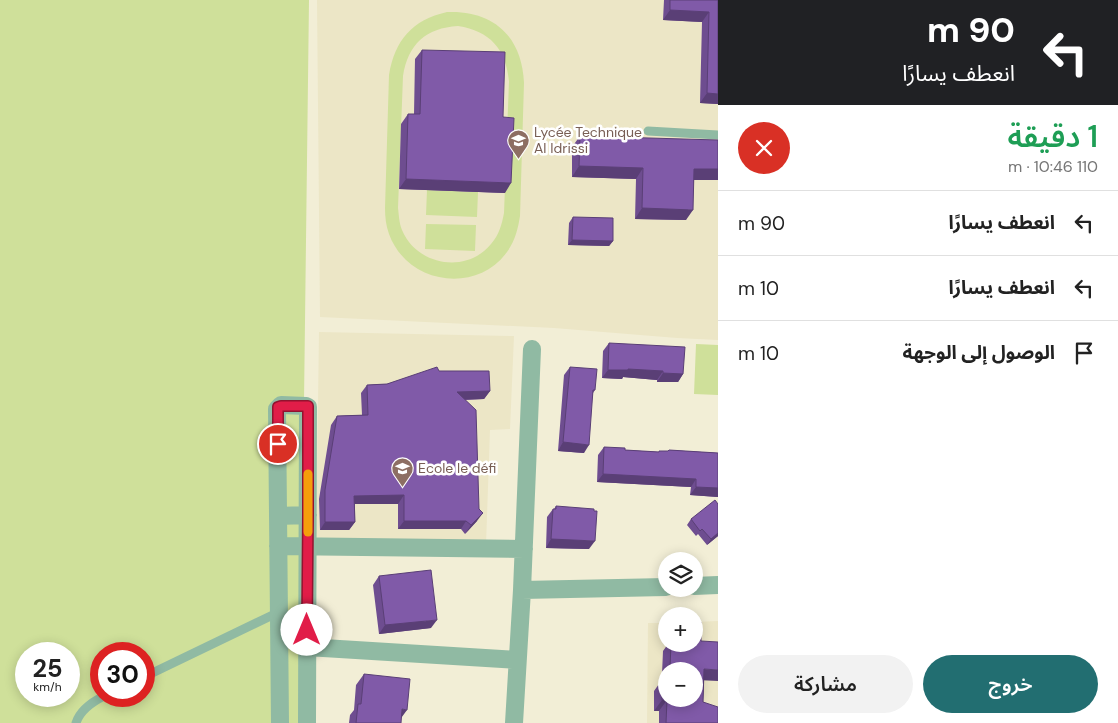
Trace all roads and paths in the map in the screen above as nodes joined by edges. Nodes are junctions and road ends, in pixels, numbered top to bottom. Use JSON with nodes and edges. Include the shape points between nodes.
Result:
{"nodes":[{"id":1,"x":648,"y":131,"type":"dead end"},
{"id":2,"x":718,"y":135,"type":"edge"},
{"id":3,"x":532,"y":349,"type":"dead end"},
{"id":4,"x":308,"y":515,"type":"junction"},
{"id":5,"x":278,"y":516,"type":"junction"},
{"id":6,"x":278,"y":546,"type":"junction"},
{"id":7,"x":308,"y":546,"type":"junction"},
{"id":8,"x":524,"y":549,"type":"junction"},
{"id":9,"x":718,"y":585,"type":"edge"},
{"id":10,"x":658,"y":586,"type":"edge"},
{"id":11,"x":703,"y":586,"type":"edge"},
{"id":12,"x":522,"y":590,"type":"junction"},
{"id":13,"x":279,"y":612,"type":"junction"},
{"id":14,"x":307,"y":647,"type":"junction"},
{"id":15,"x":517,"y":660,"type":"junction"},
{"id":16,"x":155,"y":672,"type":"edge"},
{"id":17,"x":90,"y":705,"type":"edge"},
{"id":18,"x":76,"y":723,"type":"edge"},
{"id":19,"x":280,"y":723,"type":"edge"},
{"id":20,"x":307,"y":723,"type":"edge"},
{"id":21,"x":514,"y":723,"type":"edge"}],
"edges":[{"from":1,"to":2,"type":"lane"},
{"from":3,"to":8,"type":"street"},
{"from":4,"to":5,"type":"street"},
{"from":4,"to":5,"type":"street","via":[[308,407],[281,406],[277,409]]},
{"from":4,"to":7,"type":"street"},
{"from":5,"to":6,"type":"street"},
{"from":6,"to":7,"type":"street"},
{"from":6,"to":13,"type":"street"},
{"from":7,"to":8,"type":"street"},
{"from":7,"to":14,"type":"street"},
{"from":8,"to":12,"type":"street"},
{"from":9,"to":11,"type":"street"},
{"from":10,"to":12,"type":"street"},
{"from":12,"to":15,"type":"street"},
{"from":13,"to":16,"type":"lane"},
{"from":13,"to":19,"type":"street"},
{"from":14,"to":15,"type":"street"},
{"from":14,"to":20,"type":"street"},
{"from":15,"to":21,"type":"street"},
{"from":17,"to":18,"type":"lane"}]}
